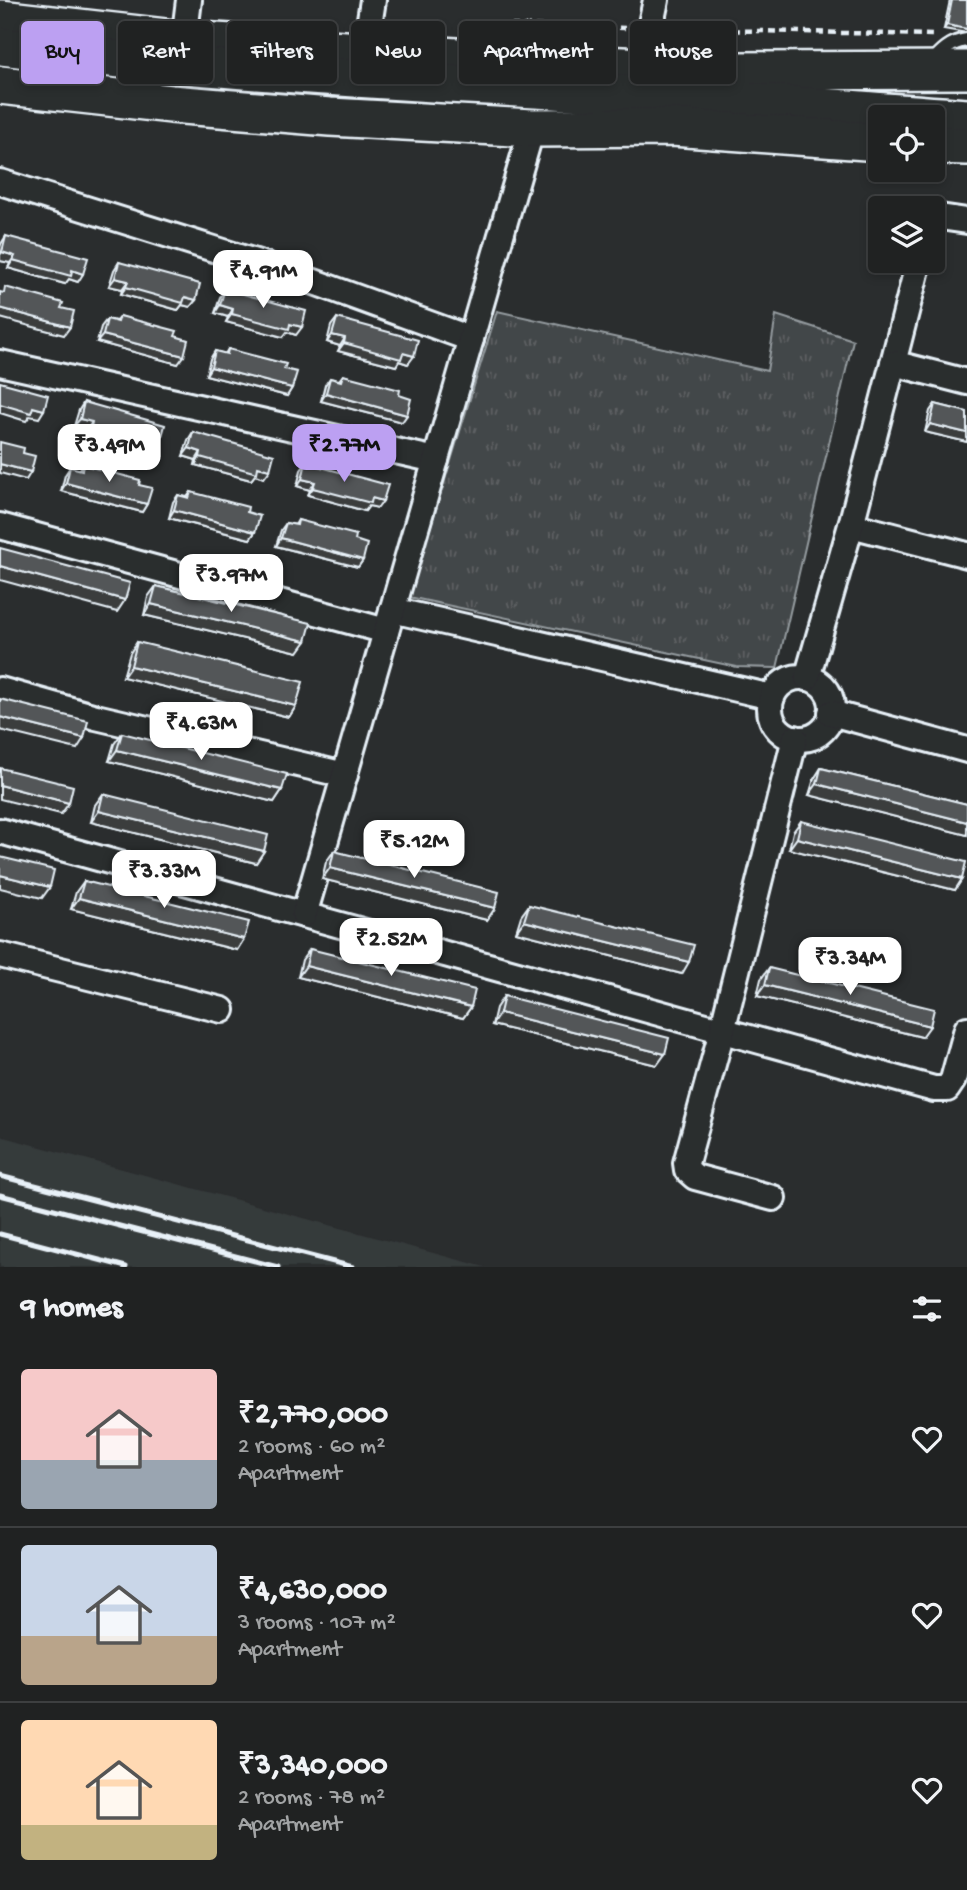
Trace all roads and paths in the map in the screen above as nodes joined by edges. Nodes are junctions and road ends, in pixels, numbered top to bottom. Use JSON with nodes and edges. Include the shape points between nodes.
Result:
{"nodes":[{"id":1,"x":189,"y":0,"type":"edge"},
{"id":2,"x":373,"y":0,"type":"edge"},
{"id":3,"x":656,"y":0,"type":"edge"},
{"id":4,"x":0,"y":19,"type":"edge"},
{"id":5,"x":186,"y":21,"type":"edge"},
{"id":6,"x":370,"y":21,"type":"edge"},
{"id":7,"x":652,"y":21,"type":"edge"},
{"id":8,"x":455,"y":24,"type":"dead end"},
{"id":9,"x":630,"y":28,"type":"edge"},
{"id":10,"x":736,"y":30,"type":"edge"},
{"id":11,"x":118,"y":32,"type":"edge"},
{"id":12,"x":943,"y":35,"type":"dead end"},
{"id":13,"x":967,"y":40,"type":"edge"},
{"id":14,"x":213,"y":42,"type":"edge"},
{"id":15,"x":0,"y":46,"type":"edge"},
{"id":16,"x":351,"y":50,"type":"edge"},
{"id":17,"x":445,"y":56,"type":"edge"},
{"id":18,"x":630,"y":66,"type":"edge"},
{"id":19,"x":926,"y":70,"type":"junction"},
{"id":20,"x":967,"y":70,"type":"edge"},
{"id":21,"x":736,"y":71,"type":"edge"},
{"id":22,"x":0,"y":85,"type":"edge"},
{"id":23,"x":967,"y":118,"type":"edge"},
{"id":24,"x":532,"y":128,"type":"junction"},
{"id":25,"x":868,"y":141,"type":"edge"},
{"id":26,"x":945,"y":145,"type":"edge"},
{"id":27,"x":967,"y":146,"type":"edge"},
{"id":28,"x":0,"y":182,"type":"edge"},
{"id":29,"x":945,"y":218,"type":"edge"},
{"id":30,"x":967,"y":221,"type":"edge"},
{"id":31,"x":916,"y":273,"type":"edge"},
{"id":32,"x":471,"y":339,"type":"junction"},
{"id":33,"x":0,"y":363,"type":"edge"},
{"id":34,"x":893,"y":363,"type":"junction"},
{"id":35,"x":967,"y":382,"type":"edge"},
{"id":36,"x":436,"y":460,"type":"junction"},
{"id":37,"x":851,"y":525,"type":"junction"},
{"id":38,"x":0,"y":526,"type":"edge"},
{"id":39,"x":967,"y":555,"type":"edge"},
{"id":40,"x":389,"y":621,"type":"junction"},
{"id":41,"x":807,"y":678,"type":"junction"},
{"id":42,"x":0,"y":690,"type":"edge"},
{"id":43,"x":772,"y":698,"type":"junction"},
{"id":44,"x":831,"y":713,"type":"junction"},
{"id":45,"x":795,"y":738,"type":"junction"},
{"id":46,"x":967,"y":750,"type":"edge"},
{"id":47,"x":345,"y":775,"type":"junction"},
{"id":48,"x":0,"y":831,"type":"edge"},
{"id":49,"x":304,"y":915,"type":"junction"},
{"id":50,"x":0,"y":954,"type":"edge"},
{"id":51,"x":222,"y":1010,"type":"dead end"},
{"id":52,"x":967,"y":1029,"type":"edge"},
{"id":53,"x":722,"y":1031,"type":"junction"},
{"id":54,"x":773,"y":1198,"type":"dead end"}],
"edges":[{"from":1,"to":5,"type":"street"},
{"from":2,"to":6,"type":"street"},
{"from":3,"to":7,"type":"street"},
{"from":4,"to":11,"type":"main road"},
{"from":8,"to":9,"type":"path"},
{"from":10,"to":12,"type":"path"},
{"from":13,"to":19,"type":"lane","via":[[941,51]]},
{"from":14,"to":16,"type":"main road"},
{"from":15,"to":23,"type":"main road","via":[[217,68]]},
{"from":17,"to":18,"type":"main road"},
{"from":19,"to":20,"type":"main road"},
{"from":19,"to":21,"type":"main road"},
{"from":22,"to":24,"type":"main road","via":[[330,117]]},
{"from":24,"to":25,"type":"main road","via":[[672,127]]},
{"from":24,"to":32,"type":"street"},
{"from":26,"to":27,"type":"main road"},
{"from":28,"to":32,"type":"street","via":[[284,271]]},
{"from":29,"to":30,"type":"street"},
{"from":31,"to":34,"type":"street"},
{"from":32,"to":36,"type":"street"},
{"from":33,"to":36,"type":"street"},
{"from":34,"to":35,"type":"street"},
{"from":34,"to":37,"type":"street"},
{"from":36,"to":40,"type":"street"},
{"from":37,"to":39,"type":"street"},
{"from":37,"to":41,"type":"street"},
{"from":38,"to":40,"type":"street"},
{"from":40,"to":43,"type":"street"},
{"from":40,"to":47,"type":"street"},
{"from":41,"to":43,"type":"street","via":[[788,680]]},
{"from":41,"to":44,"type":"street","via":[[825,690]]},
{"from":42,"to":47,"type":"street"},
{"from":43,"to":45,"type":"street","via":[[770,711],[777,729]]},
{"from":44,"to":45,"type":"street","via":[[816,735]]},
{"from":44,"to":46,"type":"street"},
{"from":45,"to":53,"type":"street"},
{"from":47,"to":49,"type":"street"},
{"from":48,"to":49,"type":"street"},
{"from":49,"to":53,"type":"street"},
{"from":50,"to":51,"type":"street"},
{"from":52,"to":53,"type":"street","via":[[947,1089]]},
{"from":53,"to":54,"type":"street","via":[[687,1170],[695,1177]]}]}
